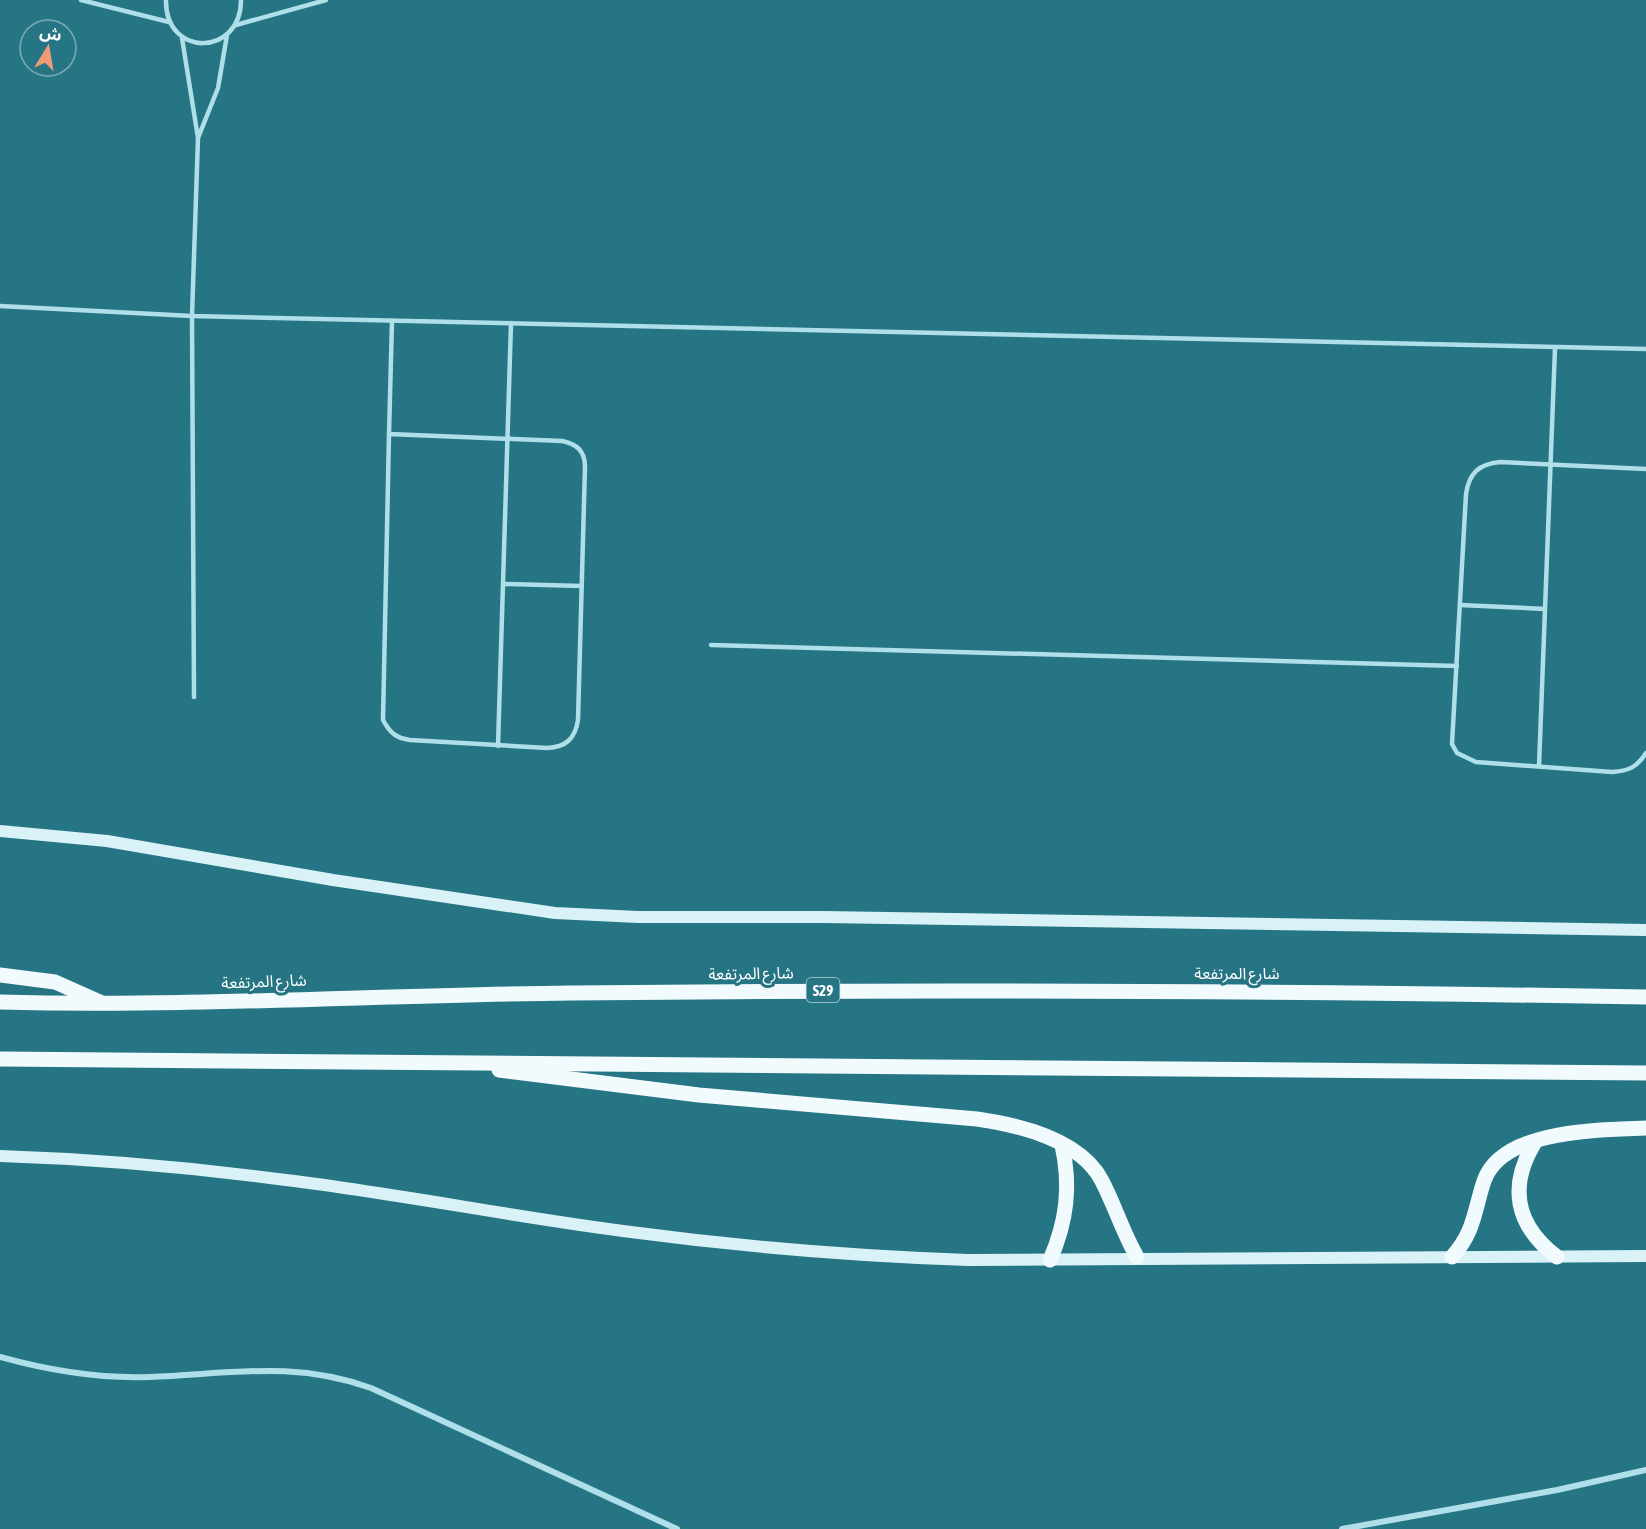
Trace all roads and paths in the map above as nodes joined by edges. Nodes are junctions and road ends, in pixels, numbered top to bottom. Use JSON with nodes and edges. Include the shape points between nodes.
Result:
{"nodes":[{"id":1,"x":81,"y":0,"type":"edge"},
{"id":2,"x":166,"y":0,"type":"edge"},
{"id":3,"x":241,"y":0,"type":"edge"},
{"id":4,"x":327,"y":0,"type":"edge"},
{"id":5,"x":169,"y":22,"type":"junction"},
{"id":6,"x":236,"y":25,"type":"junction"},
{"id":7,"x":227,"y":35,"type":"junction"},
{"id":8,"x":182,"y":38,"type":"junction"},
{"id":9,"x":198,"y":138,"type":"junction"},
{"id":10,"x":0,"y":306,"type":"edge"},
{"id":11,"x":192,"y":316,"type":"junction"},
{"id":12,"x":392,"y":321,"type":"junction"},
{"id":13,"x":511,"y":323,"type":"junction"},
{"id":14,"x":1555,"y":348,"type":"junction"},
{"id":15,"x":1646,"y":349,"type":"edge"},
{"id":16,"x":389,"y":434,"type":"junction"},
{"id":17,"x":508,"y":439,"type":"junction"},
{"id":18,"x":1551,"y":463,"type":"junction"},
{"id":19,"x":1646,"y":469,"type":"edge"},
{"id":20,"x":504,"y":584,"type":"junction"},
{"id":21,"x":582,"y":586,"type":"junction"},
{"id":22,"x":1460,"y":605,"type":"junction"},
{"id":23,"x":1545,"y":609,"type":"junction"},
{"id":24,"x":711,"y":645,"type":"dead end"},
{"id":25,"x":1457,"y":666,"type":"junction"},
{"id":26,"x":194,"y":697,"type":"dead end"},
{"id":27,"x":498,"y":746,"type":"junction"},
{"id":28,"x":1646,"y":753,"type":"edge"},
{"id":29,"x":1539,"y":766,"type":"junction"},
{"id":30,"x":0,"y":831,"type":"edge"},
{"id":31,"x":1646,"y":930,"type":"edge"},
{"id":32,"x":0,"y":975,"type":"edge"},
{"id":33,"x":1646,"y":997,"type":"edge"},
{"id":34,"x":0,"y":1002,"type":"edge"},
{"id":35,"x":106,"y":1004,"type":"junction"},
{"id":36,"x":0,"y":1059,"type":"edge"},
{"id":37,"x":452,"y":1062,"type":"junction"},
{"id":38,"x":1646,"y":1073,"type":"edge"},
{"id":39,"x":1646,"y":1128,"type":"edge"},
{"id":40,"x":1535,"y":1142,"type":"junction"},
{"id":41,"x":1062,"y":1145,"type":"junction"},
{"id":42,"x":0,"y":1156,"type":"edge"},
{"id":43,"x":1646,"y":1256,"type":"edge"},
{"id":44,"x":1137,"y":1257,"type":"junction"},
{"id":45,"x":1452,"y":1257,"type":"junction"},
{"id":46,"x":1557,"y":1257,"type":"junction"},
{"id":47,"x":1050,"y":1260,"type":"junction"},
{"id":48,"x":0,"y":1357,"type":"edge"},
{"id":49,"x":1646,"y":1470,"type":"edge"},
{"id":50,"x":677,"y":1529,"type":"edge"},
{"id":51,"x":1342,"y":1529,"type":"edge"}],
"edges":[{"from":1,"to":5,"type":"lane"},
{"from":2,"to":5,"type":"lane"},
{"from":3,"to":6,"type":"lane"},
{"from":4,"to":6,"type":"lane"},
{"from":5,"to":8,"type":"lane"},
{"from":6,"to":7,"type":"lane"},
{"from":7,"to":8,"type":"lane","via":[[202,44]]},
{"from":7,"to":9,"type":"lane","via":[[218,88]]},
{"from":8,"to":9,"type":"lane"},
{"from":9,"to":11,"type":"lane"},
{"from":10,"to":11,"type":"lane"},
{"from":11,"to":12,"type":"lane"},
{"from":11,"to":26,"type":"lane"},
{"from":12,"to":13,"type":"lane"},
{"from":12,"to":16,"type":"lane"},
{"from":13,"to":14,"type":"lane"},
{"from":13,"to":17,"type":"lane"},
{"from":14,"to":15,"type":"lane"},
{"from":14,"to":18,"type":"lane"},
{"from":16,"to":17,"type":"lane"},
{"from":16,"to":27,"type":"lane","via":[[383,720],[398,738]]},
{"from":17,"to":20,"type":"lane"},
{"from":17,"to":21,"type":"lane","via":[[572,443],[585,457]]},
{"from":18,"to":19,"type":"lane"},
{"from":18,"to":22,"type":"lane","via":[[1487,463],[1475,470],[1468,481]]},
{"from":18,"to":23,"type":"lane"},
{"from":20,"to":21,"type":"lane"},
{"from":20,"to":27,"type":"lane"},
{"from":21,"to":27,"type":"lane","via":[[576,732],[559,748]]},
{"from":22,"to":23,"type":"lane"},
{"from":22,"to":25,"type":"lane"},
{"from":23,"to":29,"type":"lane"},
{"from":24,"to":25,"type":"lane"},
{"from":25,"to":29,"type":"lane","via":[[1452,744],[1457,753],[1476,762]]},
{"from":28,"to":29,"type":"lane","via":[[1639,764],[1626,771]]},
{"from":30,"to":31,"type":"main road","via":[[107,841],[333,880],[579,914]]},
{"from":32,"to":35,"type":"main road","via":[[55,982]]},
{"from":33,"to":35,"type":"main road","name":"شارع المرتفعة","number":"S29","via":[[1305,991],[845,990],[402,994]]},
{"from":34,"to":35,"type":"main road","name":"شارع المرتفعة","number":"S29"},
{"from":36,"to":37,"type":"main road"},
{"from":37,"to":38,"type":"main road"},
{"from":37,"to":41,"type":"main road","via":[[628,1088],[977,1119],[1021,1127]]},
{"from":39,"to":40,"type":"main road","via":[[1573,1134]]},
{"from":40,"to":45,"type":"main road","via":[[1513,1148],[1495,1162],[1484,1182],[1472,1227]]},
{"from":40,"to":46,"type":"main road","via":[[1522,1167],[1518,1195],[1530,1231]]},
{"from":41,"to":44,"type":"main road","via":[[1081,1156],[1096,1172]]},
{"from":41,"to":47,"type":"main road","via":[[1067,1204]]},
{"from":42,"to":47,"type":"main road","via":[[105,1161],[278,1179],[713,1243],[883,1257]]},
{"from":43,"to":46,"type":"main road"},
{"from":44,"to":45,"type":"main road"},
{"from":44,"to":47,"type":"main road"},
{"from":45,"to":46,"type":"main road"},
{"from":48,"to":50,"type":"street","via":[[86,1373],[137,1377],[282,1369],[342,1378]]},
{"from":49,"to":51,"type":"street"}]}
